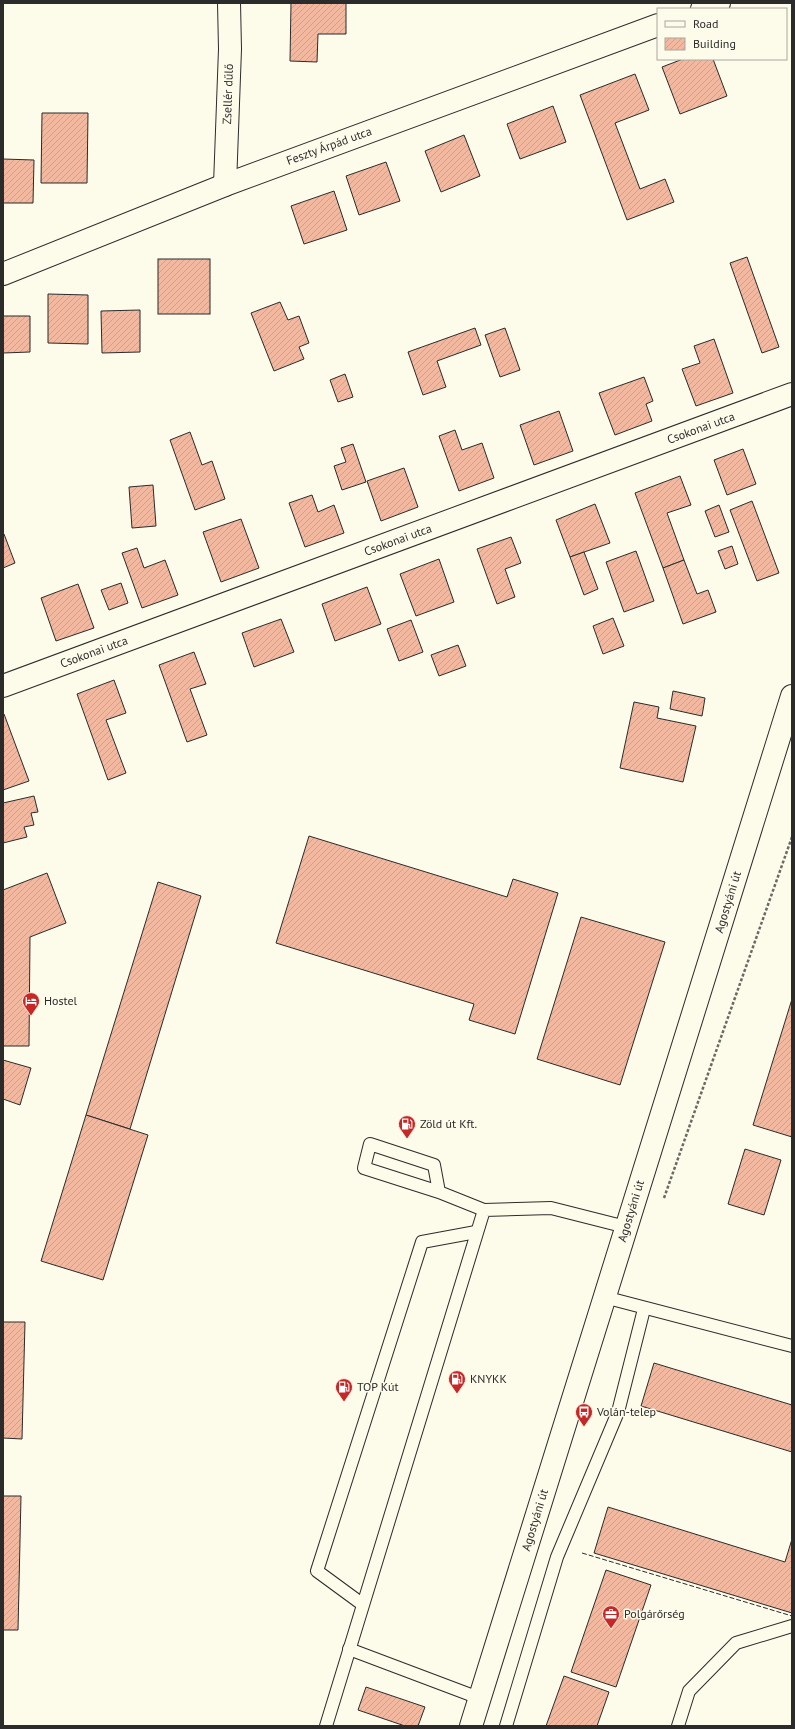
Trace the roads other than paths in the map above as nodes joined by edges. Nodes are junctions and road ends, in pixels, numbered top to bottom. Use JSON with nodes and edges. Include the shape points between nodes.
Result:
{"nodes":[{"id":1,"x":229,"y":3,"type":"edge"},
{"id":2,"x":719,"y":3,"type":"edge"},
{"id":3,"x":705,"y":8,"type":"edge"},
{"id":4,"x":657,"y":25,"type":"edge"},
{"id":5,"x":225,"y":185,"type":"junction"},
{"id":6,"x":3,"y":274,"type":"edge"},
{"id":7,"x":792,"y":394,"type":"edge"},
{"id":8,"x":3,"y":686,"type":"edge"},
{"id":9,"x":792,"y":696,"type":"edge"},
{"id":10,"x":439,"y":1192,"type":"junction"},
{"id":11,"x":484,"y":1210,"type":"junction"},
{"id":12,"x":626,"y":1227,"type":"junction"},
{"id":13,"x":476,"y":1232,"type":"junction"},
{"id":14,"x":604,"y":1298,"type":"junction"},
{"id":15,"x":644,"y":1308,"type":"junction"},
{"id":16,"x":792,"y":1346,"type":"edge"},
{"id":17,"x":362,"y":1604,"type":"junction"},
{"id":18,"x":792,"y":1626,"type":"edge"},
{"id":19,"x":348,"y":1649,"type":"junction"},
{"id":20,"x":479,"y":1698,"type":"junction"},
{"id":21,"x":326,"y":1726,"type":"edge"},
{"id":22,"x":471,"y":1726,"type":"edge"},
{"id":23,"x":506,"y":1726,"type":"edge"},
{"id":24,"x":678,"y":1726,"type":"edge"}],
"edges":[{"from":1,"to":5,"type":"street","name":"Zsellér dűlő","via":[[230,49]]},
{"from":2,"to":3,"type":"street"},
{"from":4,"to":5,"type":"street","name":"Feszty Árpád utca"},
{"from":5,"to":6,"type":"street","name":"Feszty Árpád utca"},
{"from":7,"to":8,"type":"street","name":"Csokonai utca"},
{"from":9,"to":12,"type":"street","name":"Agostyáni út"},
{"from":10,"to":10,"type":"lane","via":[[434,1165],[370,1144],[364,1168]]},
{"from":10,"to":11,"type":"lane"},
{"from":11,"to":12,"type":"lane","via":[[551,1208]]},
{"from":11,"to":13,"type":"lane"},
{"from":12,"to":14,"type":"street","name":"Agostyáni út"},
{"from":13,"to":17,"type":"lane"},
{"from":13,"to":17,"type":"lane","via":[[422,1242],[317,1571]]},
{"from":14,"to":15,"type":"lane"},
{"from":14,"to":20,"type":"street","name":"Agostyáni út"},
{"from":15,"to":16,"type":"lane"},
{"from":15,"to":23,"type":"lane","via":[[618,1412],[557,1557]]},
{"from":17,"to":19,"type":"lane"},
{"from":18,"to":24,"type":"lane","via":[[736,1642],[689,1691]]},
{"from":19,"to":20,"type":"lane"},
{"from":19,"to":21,"type":"lane"},
{"from":20,"to":22,"type":"street","name":"Agostyáni út"}]}
